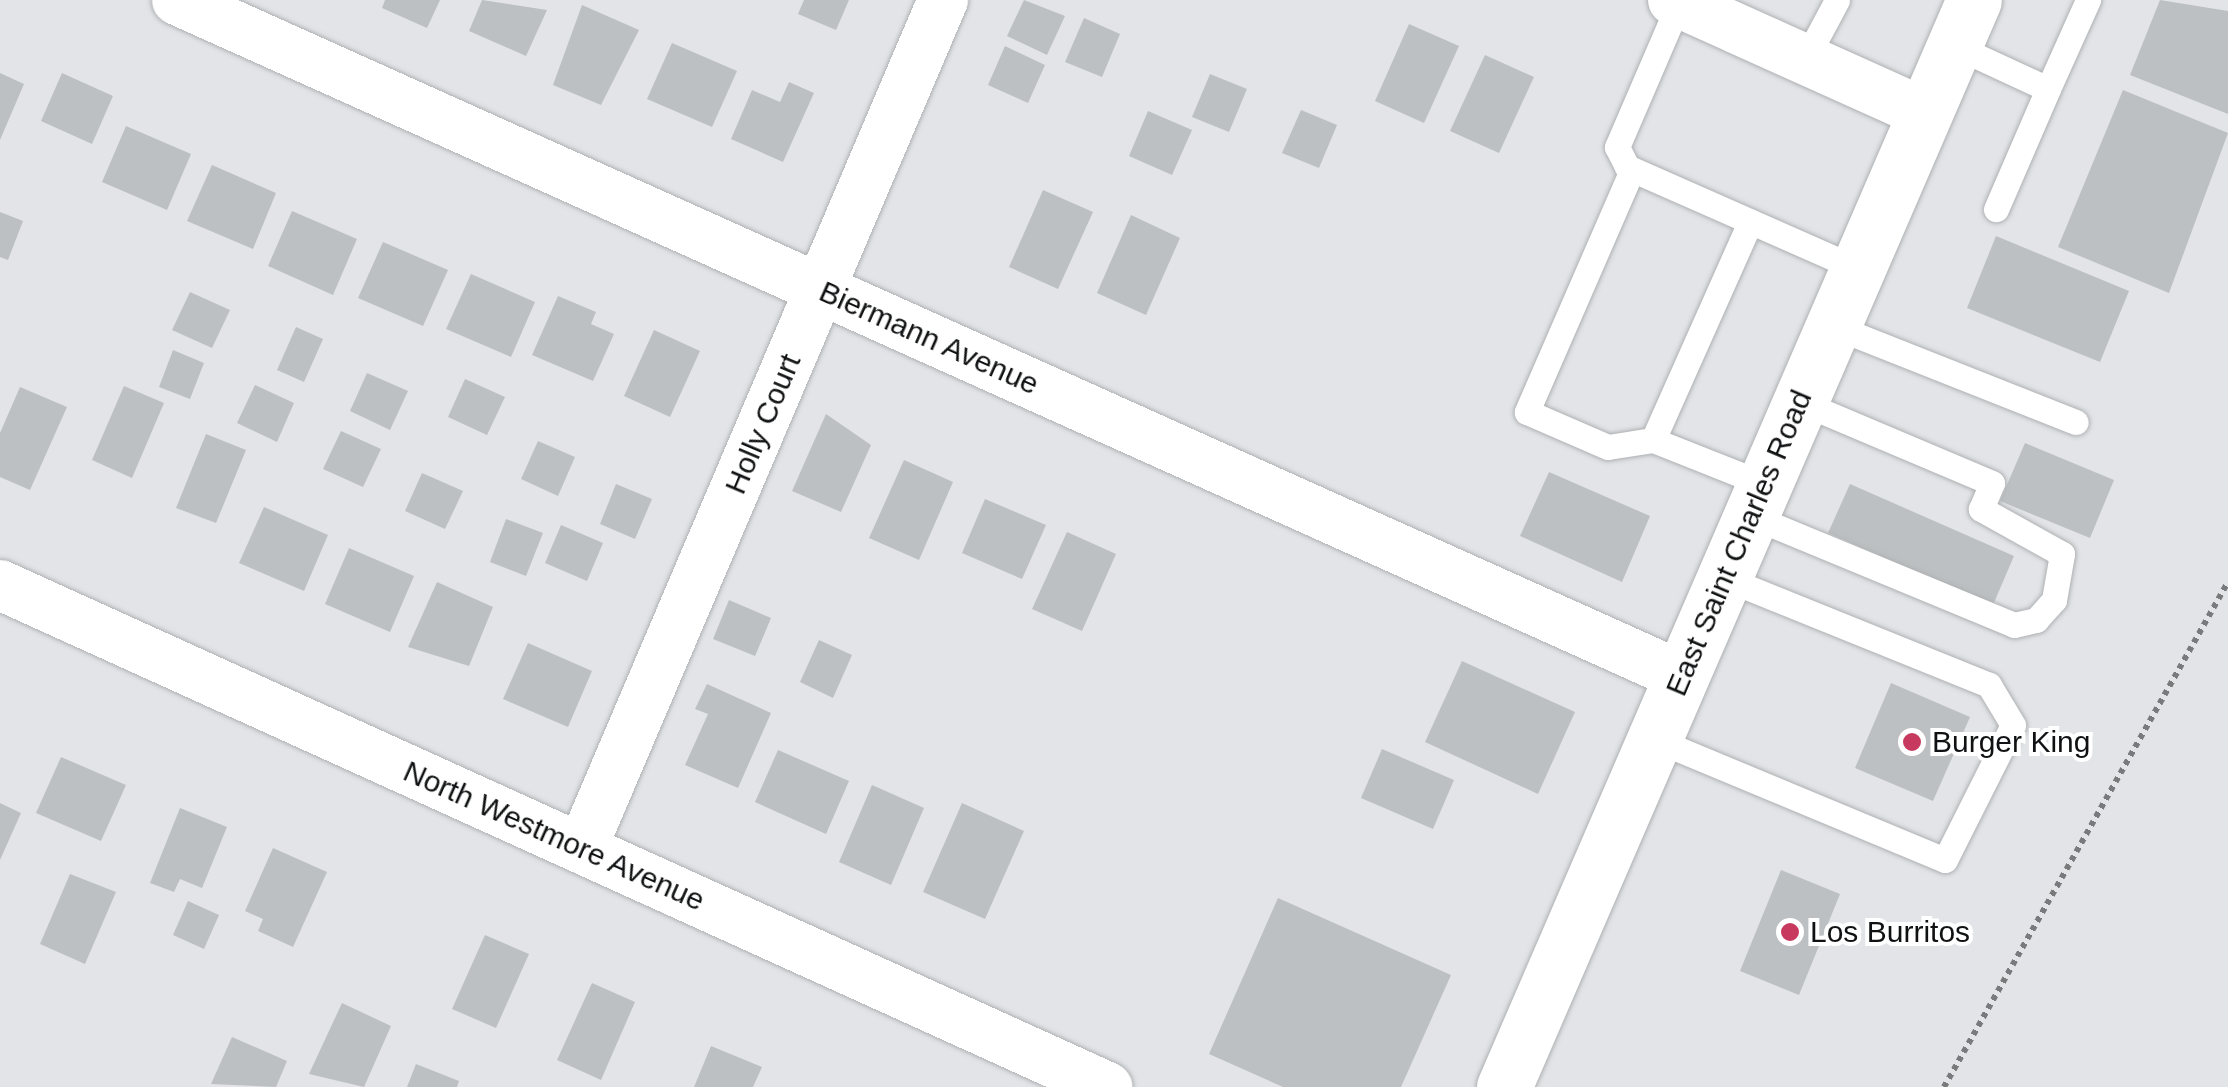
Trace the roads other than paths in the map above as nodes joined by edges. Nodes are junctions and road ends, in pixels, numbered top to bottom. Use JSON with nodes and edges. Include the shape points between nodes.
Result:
{"nodes":[{"id":1,"x":177,"y":0,"type":"edge"},
{"id":2,"x":943,"y":0,"type":"edge"},
{"id":3,"x":1837,"y":0,"type":"edge"},
{"id":4,"x":2088,"y":0,"type":"edge"},
{"id":5,"x":1676,"y":1,"type":"edge"},
{"id":6,"x":1964,"y":23,"type":"edge"},
{"id":7,"x":1806,"y":60,"type":"junction"},
{"id":8,"x":2048,"y":89,"type":"junction"},
{"id":9,"x":1926,"y":113,"type":"junction"},
{"id":10,"x":1632,"y":170,"type":"junction"},
{"id":11,"x":1996,"y":209,"type":"dead end"},
{"id":12,"x":1750,"y":222,"type":"junction"},
{"id":13,"x":1858,"y":269,"type":"junction"},
{"id":14,"x":820,"y":289,"type":"junction"},
{"id":15,"x":1833,"y":326,"type":"junction"},
{"id":16,"x":1800,"y":402,"type":"junction"},
{"id":17,"x":2076,"y":422,"type":"dead end"},
{"id":18,"x":1653,"y":440,"type":"junction"},
{"id":19,"x":1758,"y":500,"type":"junction"},
{"id":20,"x":1724,"y":578,"type":"junction"},
{"id":21,"x":0,"y":585,"type":"edge"},
{"id":22,"x":1681,"y":676,"type":"junction"},
{"id":23,"x":1654,"y":739,"type":"junction"},
{"id":24,"x":582,"y":848,"type":"junction"},
{"id":25,"x":1107,"y":1087,"type":"edge"},
{"id":26,"x":1504,"y":1087,"type":"edge"}],
"edges":[{"from":1,"to":14,"type":"street","name":"Biermann Avenue"},
{"from":2,"to":14,"type":"street","name":"Holly Court"},
{"from":3,"to":7,"type":"lane"},
{"from":4,"to":8,"type":"lane"},
{"from":5,"to":7,"type":"street"},
{"from":5,"to":10,"type":"lane","via":[[1617,147]]},
{"from":6,"to":8,"type":"lane"},
{"from":6,"to":9,"type":"main road","name":"East Saint Charles Road"},
{"from":7,"to":9,"type":"street"},
{"from":8,"to":11,"type":"lane"},
{"from":9,"to":13,"type":"main road","name":"East Saint Charles Road"},
{"from":10,"to":12,"type":"lane"},
{"from":10,"to":18,"type":"lane","via":[[1527,412],[1608,448]]},
{"from":12,"to":13,"type":"lane"},
{"from":12,"to":18,"type":"lane"},
{"from":13,"to":15,"type":"main road","name":"East Saint Charles Road"},
{"from":14,"to":22,"type":"street","name":"Biermann Avenue"},
{"from":14,"to":24,"type":"street","name":"Holly Court"},
{"from":15,"to":16,"type":"main road","name":"East Saint Charles Road"},
{"from":15,"to":17,"type":"lane"},
{"from":16,"to":19,"type":"main road","name":"East Saint Charles Road"},
{"from":16,"to":19,"type":"lane","via":[[1992,483],[1981,509],[2062,554],[2054,600],[2036,620],[2014,625]]},
{"from":18,"to":19,"type":"lane"},
{"from":19,"to":20,"type":"main road","name":"East Saint Charles Road"},
{"from":20,"to":22,"type":"main road","name":"East Saint Charles Road"},
{"from":20,"to":23,"type":"lane","via":[[1988,684],[2013,725],[1944,860]]},
{"from":21,"to":24,"type":"street","name":"North Westmore Avenue"},
{"from":22,"to":23,"type":"main road","name":"East Saint Charles Road"},
{"from":23,"to":26,"type":"main road","name":"East Saint Charles Road"},
{"from":24,"to":25,"type":"street","name":"North Westmore Avenue"}]}
